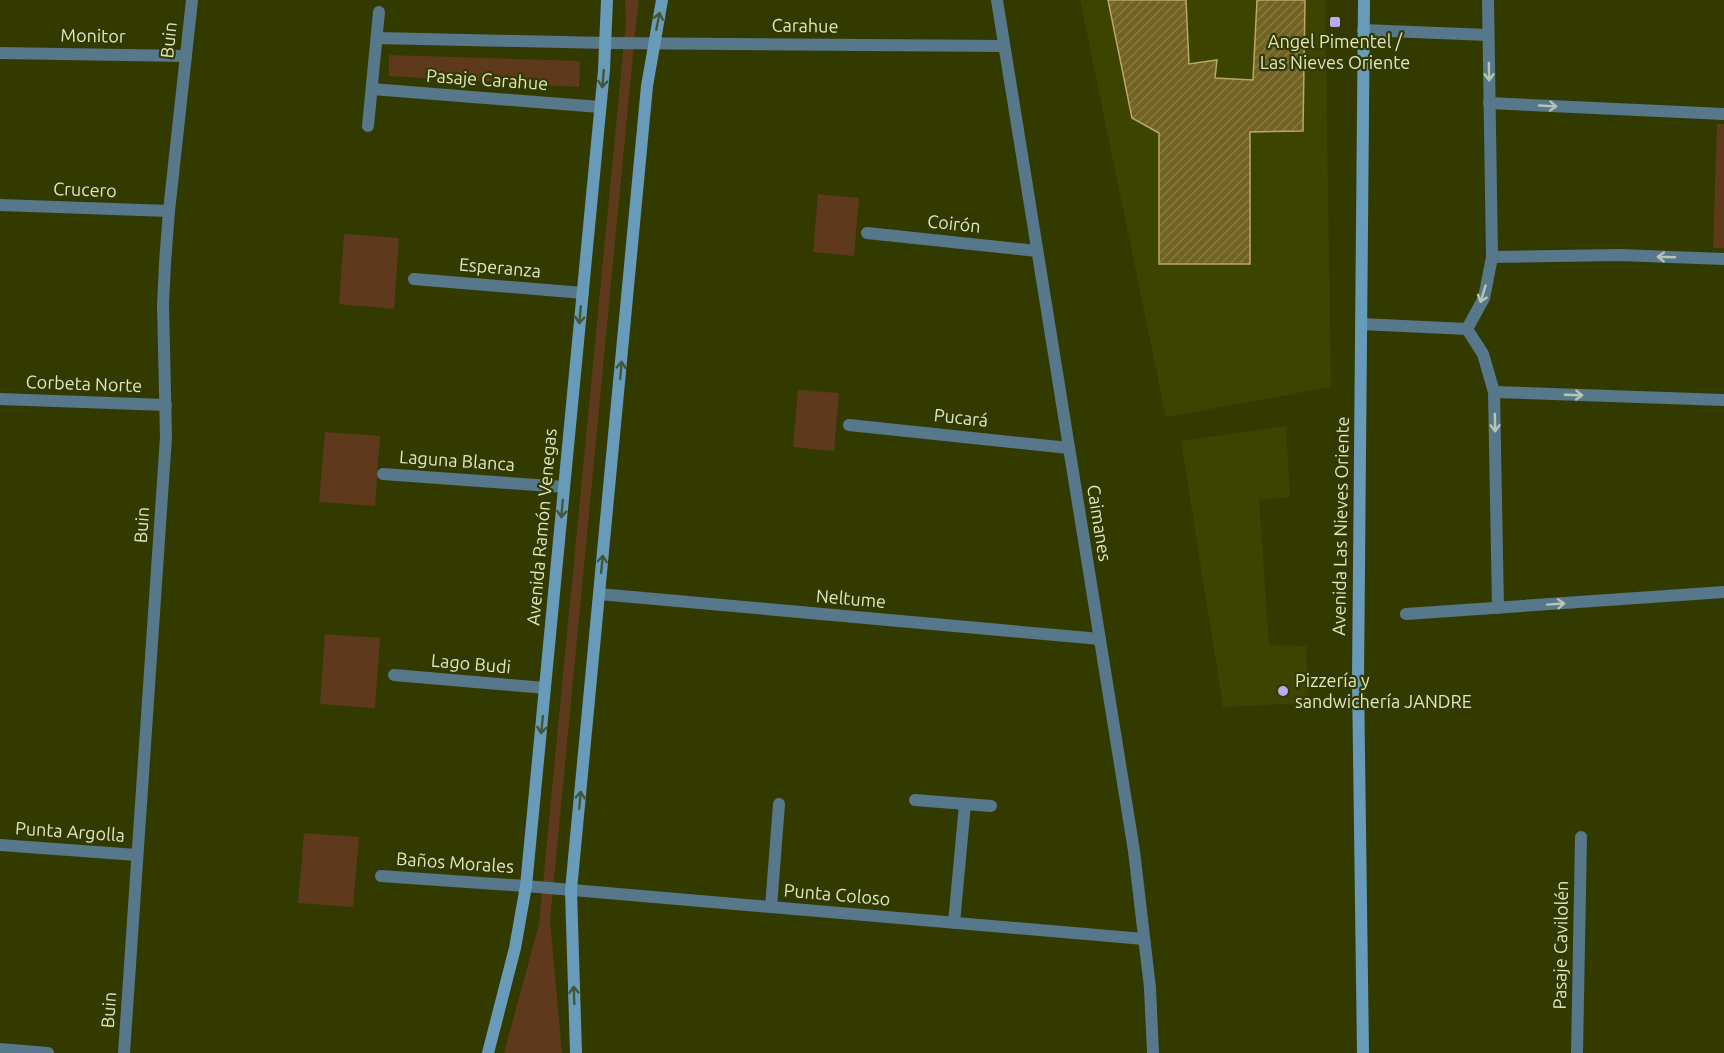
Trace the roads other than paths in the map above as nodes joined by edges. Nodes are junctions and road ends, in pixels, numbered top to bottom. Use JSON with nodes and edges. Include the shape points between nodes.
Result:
{"nodes":[{"id":1,"x":192,"y":0,"type":"edge"},
{"id":2,"x":607,"y":0,"type":"edge"},
{"id":3,"x":662,"y":0,"type":"edge"},
{"id":4,"x":997,"y":0,"type":"edge"},
{"id":5,"x":1364,"y":0,"type":"edge"},
{"id":6,"x":1488,"y":0,"type":"edge"},
{"id":7,"x":379,"y":12,"type":"dead end"},
{"id":8,"x":1364,"y":30,"type":"junction"},
{"id":9,"x":1488,"y":34,"type":"junction"},
{"id":10,"x":377,"y":38,"type":"junction"},
{"id":11,"x":654,"y":42,"type":"junction"},
{"id":12,"x":605,"y":43,"type":"junction"},
{"id":13,"x":1004,"y":46,"type":"junction"},
{"id":14,"x":0,"y":53,"type":"edge"},
{"id":15,"x":186,"y":56,"type":"junction"},
{"id":16,"x":372,"y":89,"type":"junction"},
{"id":17,"x":1489,"y":103,"type":"junction"},
{"id":18,"x":600,"y":107,"type":"junction"},
{"id":19,"x":1724,"y":114,"type":"edge"},
{"id":20,"x":368,"y":126,"type":"dead end"},
{"id":21,"x":0,"y":206,"type":"edge"},
{"id":22,"x":169,"y":211,"type":"junction"},
{"id":23,"x":867,"y":233,"type":"dead end"},
{"id":24,"x":1037,"y":251,"type":"junction"},
{"id":25,"x":1492,"y":257,"type":"junction"},
{"id":26,"x":1724,"y":259,"type":"edge"},
{"id":27,"x":414,"y":279,"type":"dead end"},
{"id":28,"x":583,"y":293,"type":"junction"},
{"id":29,"x":1361,"y":324,"type":"junction"},
{"id":30,"x":1467,"y":329,"type":"junction"},
{"id":31,"x":1494,"y":392,"type":"junction"},
{"id":32,"x":0,"y":399,"type":"edge"},
{"id":33,"x":1724,"y":400,"type":"edge"},
{"id":34,"x":166,"y":405,"type":"junction"},
{"id":35,"x":849,"y":425,"type":"dead end"},
{"id":36,"x":1069,"y":448,"type":"junction"},
{"id":37,"x":382,"y":474,"type":"dead end"},
{"id":38,"x":564,"y":487,"type":"junction"},
{"id":39,"x":1724,"y":591,"type":"edge"},
{"id":40,"x":599,"y":594,"type":"junction"},
{"id":41,"x":1498,"y":608,"type":"junction"},
{"id":42,"x":1406,"y":614,"type":"dead end"},
{"id":43,"x":1100,"y":639,"type":"junction"},
{"id":44,"x":394,"y":675,"type":"dead end"},
{"id":45,"x":545,"y":688,"type":"junction"},
{"id":46,"x":915,"y":800,"type":"dead end"},
{"id":47,"x":779,"y":804,"type":"dead end"},
{"id":48,"x":965,"y":804,"type":"junction"},
{"id":49,"x":992,"y":806,"type":"dead end"},
{"id":50,"x":1581,"y":837,"type":"dead end"},
{"id":51,"x":0,"y":845,"type":"edge"},
{"id":52,"x":137,"y":855,"type":"junction"},
{"id":53,"x":381,"y":876,"type":"dead end"},
{"id":54,"x":526,"y":886,"type":"junction"},
{"id":55,"x":571,"y":890,"type":"junction"},
{"id":56,"x":771,"y":907,"type":"junction"},
{"id":57,"x":954,"y":923,"type":"junction"},
{"id":58,"x":1144,"y":939,"type":"junction"},
{"id":59,"x":0,"y":1049,"type":"edge"},
{"id":60,"x":48,"y":1053,"type":"edge"},
{"id":61,"x":124,"y":1053,"type":"edge"},
{"id":62,"x":488,"y":1053,"type":"edge"},
{"id":63,"x":576,"y":1053,"type":"edge"},
{"id":64,"x":1153,"y":1053,"type":"edge"},
{"id":65,"x":1363,"y":1053,"type":"edge"},
{"id":66,"x":1577,"y":1053,"type":"edge"}],
"edges":[{"from":1,"to":15,"type":"street","name":"Buin"},
{"from":2,"to":12,"type":"street","name":"Avenida Ramón Venegas"},
{"from":11,"to":3,"type":"street","one_way":true},
{"from":4,"to":13,"type":"street","name":"Caimanes"},
{"from":5,"to":8,"type":"street","name":"Avenida Las Nieves Oriente"},
{"from":6,"to":9,"type":"street"},
{"from":7,"to":10,"type":"street"},
{"from":8,"to":9,"type":"street"},
{"from":8,"to":29,"type":"street","name":"Avenida Las Nieves Oriente"},
{"from":9,"to":17,"type":"street","one_way":true},
{"from":10,"to":12,"type":"street","name":"Pasaje Carahue"},
{"from":10,"to":16,"type":"street"},
{"from":11,"to":12,"type":"street","name":"Carahue"},
{"from":11,"to":13,"type":"street","name":"Carahue"},
{"from":40,"to":11,"type":"street","one_way":true},
{"from":12,"to":18,"type":"street","name":"Avenida Ramón Venegas","one_way":true},
{"from":13,"to":24,"type":"street","name":"Caimanes"},
{"from":14,"to":15,"type":"street","name":"Monitor"},
{"from":15,"to":22,"type":"street","name":"Buin"},
{"from":16,"to":18,"type":"street","name":"Pasaje Carahue"},
{"from":16,"to":20,"type":"street"},
{"from":17,"to":19,"type":"street","one_way":true},
{"from":17,"to":25,"type":"street"},
{"from":18,"to":28,"type":"street","name":"Avenida Ramón Venegas"},
{"from":21,"to":22,"type":"street","name":"Crucero"},
{"from":22,"to":34,"type":"street","name":"Buin","via":[[163,305]]},
{"from":23,"to":24,"type":"street","name":"Coirón"},
{"from":24,"to":36,"type":"street","name":"Caimanes"},
{"from":26,"to":25,"type":"street","one_way":true,"via":[[1619,255]]},
{"from":25,"to":30,"type":"street","one_way":true,"via":[[1484,298]]},
{"from":27,"to":28,"type":"street","name":"Esperanza"},
{"from":28,"to":38,"type":"street","name":"Avenida Ramón Venegas","one_way":true},
{"from":29,"to":30,"type":"street"},
{"from":29,"to":65,"type":"street","name":"Avenida Las Nieves Oriente","via":[[1358,680]]},
{"from":30,"to":31,"type":"street","via":[[1483,354]]},
{"from":31,"to":33,"type":"street","one_way":true},
{"from":31,"to":41,"type":"street","one_way":true},
{"from":32,"to":34,"type":"street","name":"Corbeta Norte"},
{"from":34,"to":52,"type":"street","name":"Buin"},
{"from":35,"to":36,"type":"street","name":"Pucará"},
{"from":36,"to":43,"type":"street","name":"Caimanes"},
{"from":37,"to":38,"type":"street","name":"Laguna Blanca"},
{"from":38,"to":45,"type":"street","name":"Avenida Ramón Venegas","one_way":true},
{"from":41,"to":39,"type":"street","one_way":true},
{"from":40,"to":43,"type":"street","name":"Neltume"},
{"from":55,"to":40,"type":"street","one_way":true},
{"from":41,"to":42,"type":"street"},
{"from":43,"to":58,"type":"street","name":"Caimanes"},
{"from":44,"to":45,"type":"street","name":"Lago Budi"},
{"from":45,"to":54,"type":"street","name":"Avenida Ramón Venegas","one_way":true},
{"from":46,"to":48,"type":"street"},
{"from":47,"to":56,"type":"street"},
{"from":48,"to":49,"type":"street"},
{"from":48,"to":57,"type":"street"},
{"from":50,"to":66,"type":"street","name":"Pasaje Cavilolén"},
{"from":51,"to":52,"type":"street","name":"Punta Argolla"},
{"from":52,"to":61,"type":"street","name":"Buin"},
{"from":53,"to":54,"type":"street","name":"Baños Morales"},
{"from":54,"to":55,"type":"street","name":"Punta Coloso"},
{"from":54,"to":62,"type":"street","name":"Avenida Ramón Venegas","via":[[515,948]]},
{"from":55,"to":56,"type":"street","name":"Punta Coloso"},
{"from":63,"to":55,"type":"street","one_way":true},
{"from":56,"to":57,"type":"street","name":"Punta Coloso"},
{"from":57,"to":58,"type":"street","name":"Punta Coloso"},
{"from":58,"to":64,"type":"street","name":"Caimanes"},
{"from":59,"to":60,"type":"street"}]}
